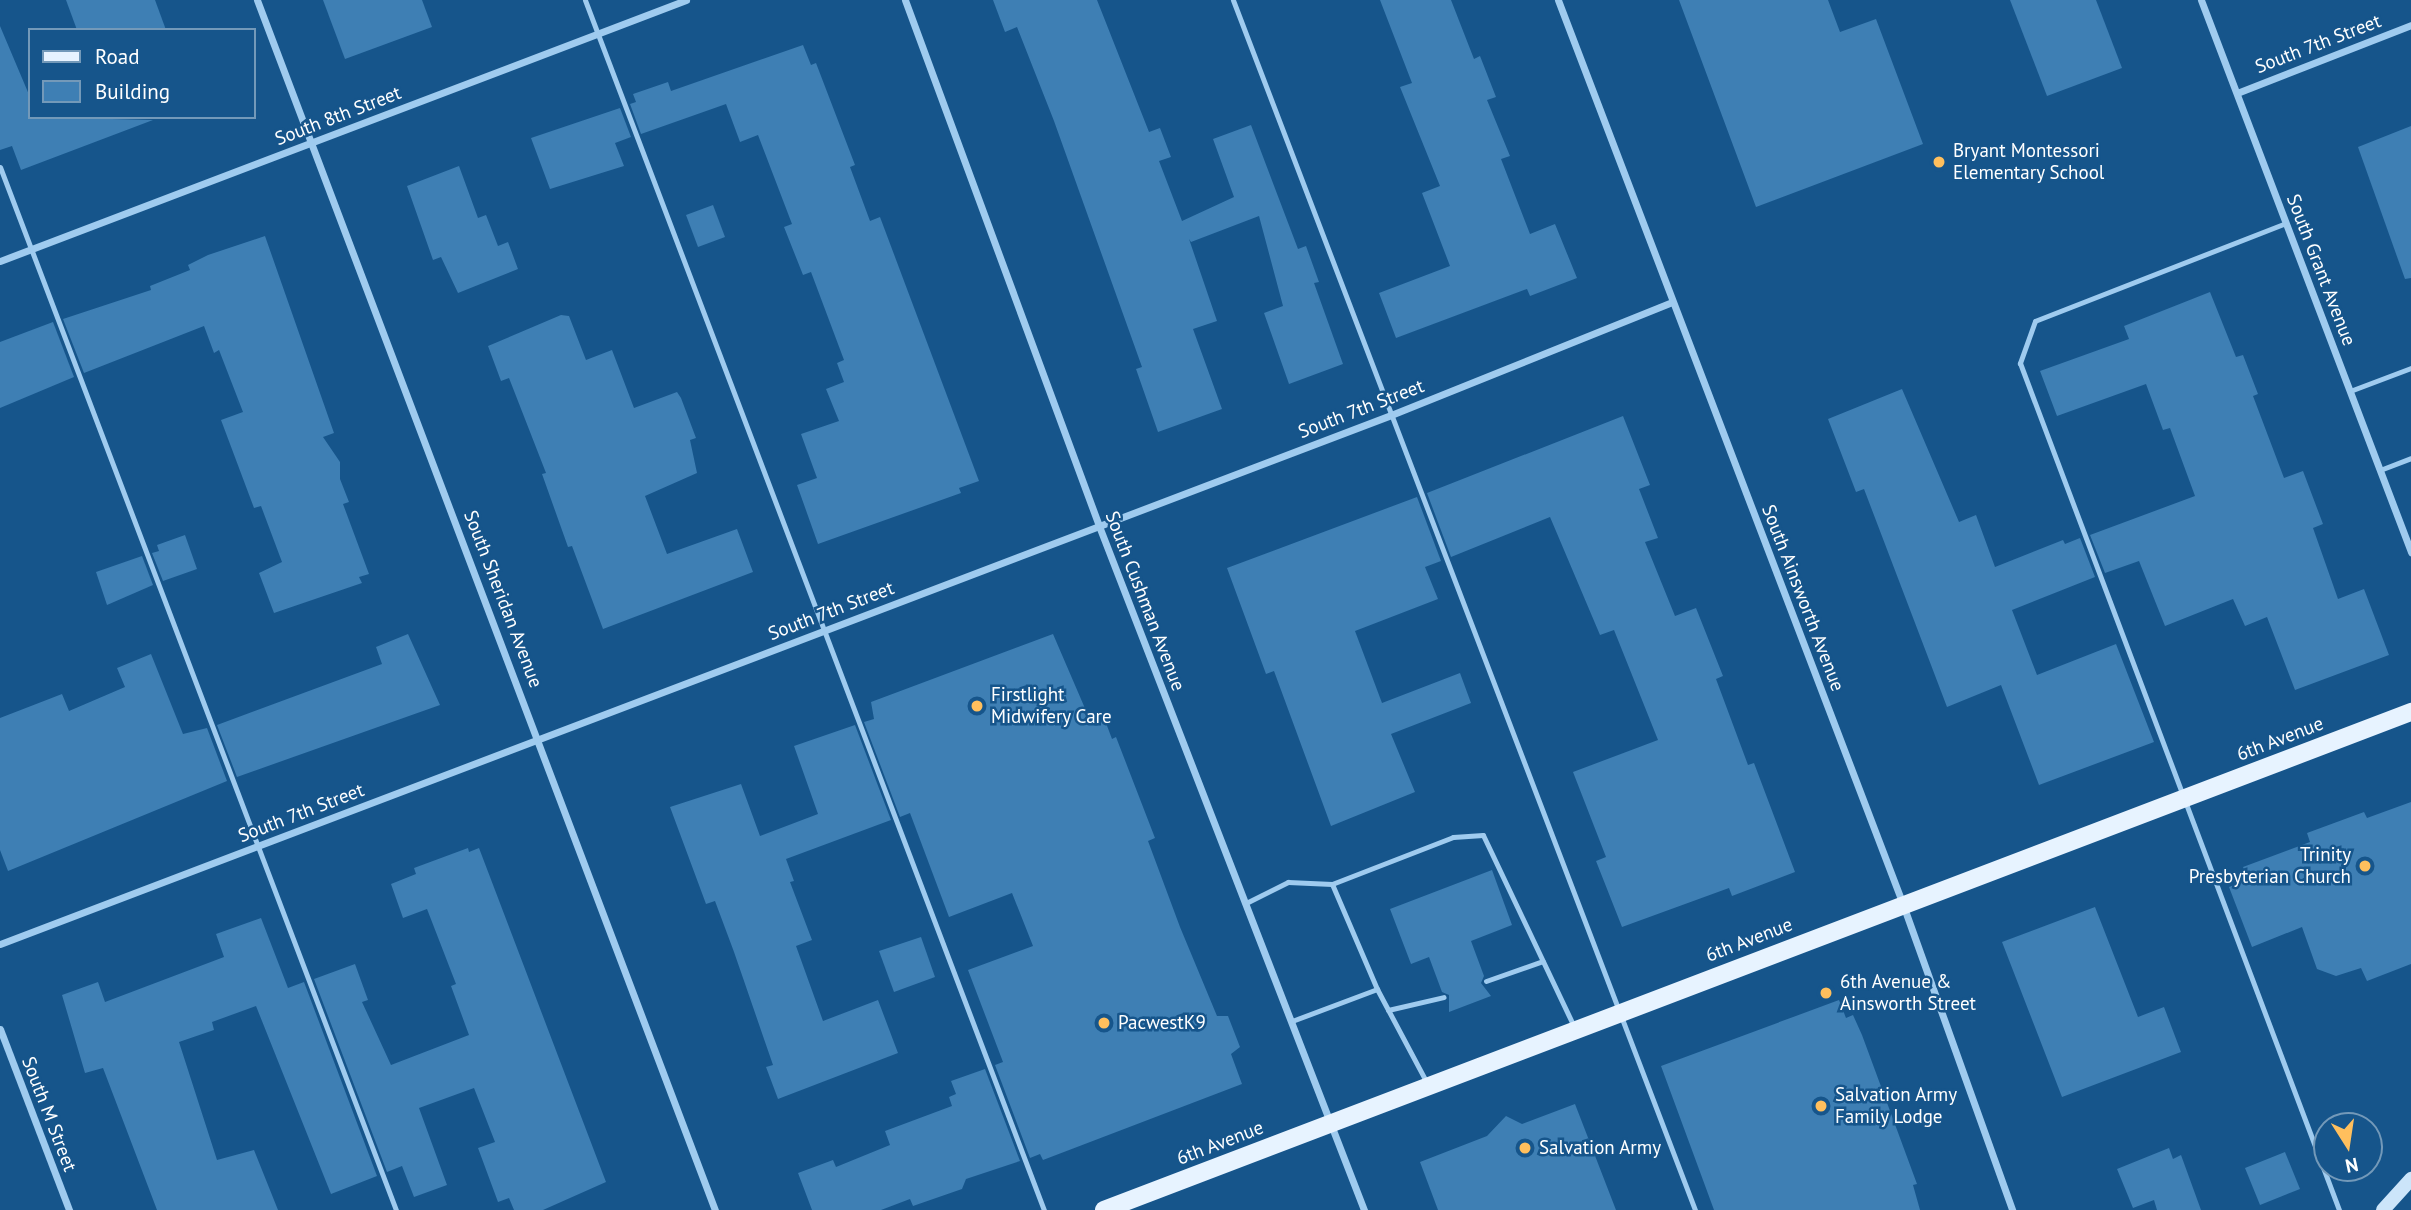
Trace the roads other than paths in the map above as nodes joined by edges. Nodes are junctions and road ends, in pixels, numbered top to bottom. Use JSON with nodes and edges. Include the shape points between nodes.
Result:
{"nodes":[{"id":1,"x":257,"y":0,"type":"edge"},
{"id":2,"x":584,"y":0,"type":"edge"},
{"id":3,"x":686,"y":0,"type":"edge"},
{"id":4,"x":905,"y":0,"type":"edge"},
{"id":5,"x":1233,"y":0,"type":"edge"},
{"id":6,"x":1558,"y":0,"type":"edge"},
{"id":7,"x":2201,"y":0,"type":"edge"},
{"id":8,"x":2411,"y":25,"type":"edge"},
{"id":9,"x":598,"y":34,"type":"junction"},
{"id":10,"x":2237,"y":93,"type":"junction"},
{"id":11,"x":312,"y":142,"type":"junction"},
{"id":12,"x":0,"y":167,"type":"edge"},
{"id":13,"x":2286,"y":223,"type":"junction"},
{"id":14,"x":32,"y":249,"type":"junction"},
{"id":15,"x":0,"y":261,"type":"edge"},
{"id":16,"x":1672,"y":302,"type":"junction"},
{"id":17,"x":2411,"y":368,"type":"edge"},
{"id":18,"x":2350,"y":391,"type":"junction"},
{"id":19,"x":1391,"y":415,"type":"junction"},
{"id":20,"x":2411,"y":458,"type":"edge"},
{"id":21,"x":2380,"y":470,"type":"junction"},
{"id":22,"x":1099,"y":526,"type":"junction"},
{"id":23,"x":2411,"y":552,"type":"edge"},
{"id":24,"x":823,"y":631,"type":"junction"},
{"id":25,"x":2411,"y":712,"type":"edge"},
{"id":26,"x":539,"y":740,"type":"junction"},
{"id":27,"x":2186,"y":797,"type":"junction"},
{"id":28,"x":256,"y":847,"type":"junction"},
{"id":29,"x":1332,"y":884,"type":"junction"},
{"id":30,"x":1902,"y":902,"type":"junction"},
{"id":31,"x":1245,"y":903,"type":"junction"},
{"id":32,"x":0,"y":944,"type":"edge"},
{"id":33,"x":1543,"y":961,"type":"junction"},
{"id":34,"x":1486,"y":981,"type":"dead end"},
{"id":35,"x":1377,"y":989,"type":"junction"},
{"id":36,"x":1444,"y":997,"type":"dead end"},
{"id":37,"x":1388,"y":1010,"type":"junction"},
{"id":38,"x":1619,"y":1013,"type":"junction"},
{"id":39,"x":1292,"y":1021,"type":"junction"},
{"id":40,"x":0,"y":1029,"type":"edge"},
{"id":41,"x":1576,"y":1030,"type":"junction"},
{"id":42,"x":1429,"y":1086,"type":"junction"},
{"id":43,"x":1331,"y":1123,"type":"junction"},
{"id":44,"x":2411,"y":1179,"type":"edge"},
{"id":45,"x":69,"y":1210,"type":"edge"},
{"id":46,"x":396,"y":1210,"type":"edge"},
{"id":47,"x":715,"y":1210,"type":"edge"},
{"id":48,"x":1044,"y":1210,"type":"edge"},
{"id":49,"x":1104,"y":1210,"type":"edge"},
{"id":50,"x":1364,"y":1210,"type":"edge"},
{"id":51,"x":1695,"y":1210,"type":"edge"},
{"id":52,"x":2012,"y":1210,"type":"edge"},
{"id":53,"x":2339,"y":1210,"type":"edge"},
{"id":54,"x":2384,"y":1210,"type":"edge"}],
"edges":[{"from":1,"to":11,"type":"street","name":"South Sheridan Avenue"},
{"from":2,"to":9,"type":"lane"},
{"from":3,"to":9,"type":"street","name":"South 8th Street"},
{"from":4,"to":22,"type":"street","name":"South Cushman Avenue"},
{"from":5,"to":19,"type":"lane"},
{"from":6,"to":16,"type":"street","name":"South Ainsworth Avenue"},
{"from":7,"to":10,"type":"street","name":"South Grant Avenue"},
{"from":8,"to":10,"type":"street","name":"South 7th Street"},
{"from":9,"to":11,"type":"street","name":"South 8th Street"},
{"from":9,"to":24,"type":"lane"},
{"from":10,"to":13,"type":"street","name":"South Grant Avenue"},
{"from":11,"to":14,"type":"street","name":"South 8th Street"},
{"from":11,"to":26,"type":"street","name":"South Sheridan Avenue"},
{"from":12,"to":14,"type":"lane"},
{"from":13,"to":18,"type":"street","name":"South Grant Avenue"},
{"from":13,"to":27,"type":"lane","via":[[2035,321],[2020,363]]},
{"from":14,"to":15,"type":"street","name":"South 8th Street"},
{"from":14,"to":28,"type":"lane"},
{"from":16,"to":19,"type":"street","name":"South 7th Street"},
{"from":16,"to":30,"type":"street","name":"South Ainsworth Avenue"},
{"from":17,"to":18,"type":"lane"},
{"from":18,"to":21,"type":"street","name":"South Grant Avenue"},
{"from":19,"to":22,"type":"street","name":"South 7th Street"},
{"from":19,"to":38,"type":"lane"},
{"from":20,"to":21,"type":"lane"},
{"from":21,"to":23,"type":"street","name":"South Grant Avenue"},
{"from":22,"to":24,"type":"street","name":"South 7th Street"},
{"from":22,"to":31,"type":"street","name":"South Cushman Avenue"},
{"from":24,"to":26,"type":"street","name":"South 7th Street"},
{"from":24,"to":48,"type":"lane"},
{"from":25,"to":27,"type":"main road","name":"6th Avenue"},
{"from":26,"to":28,"type":"street","name":"South 7th Street"},
{"from":26,"to":47,"type":"street","name":"South Sheridan Avenue"},
{"from":27,"to":30,"type":"main road","name":"6th Avenue"},
{"from":27,"to":53,"type":"lane"},
{"from":28,"to":32,"type":"street","name":"South 7th Street"},
{"from":28,"to":46,"type":"lane"},
{"from":29,"to":31,"type":"lane","via":[[1288,882]]},
{"from":29,"to":33,"type":"lane","via":[[1453,837],[1483,835]]},
{"from":29,"to":35,"type":"lane"},
{"from":30,"to":38,"type":"main road","name":"6th Avenue"},
{"from":30,"to":52,"type":"street","name":"South Ainsworth Avenue"},
{"from":31,"to":39,"type":"street","name":"South Cushman Avenue"},
{"from":33,"to":34,"type":"lane"},
{"from":33,"to":41,"type":"lane"},
{"from":35,"to":37,"type":"lane"},
{"from":35,"to":39,"type":"lane"},
{"from":36,"to":37,"type":"lane"},
{"from":37,"to":42,"type":"lane"},
{"from":38,"to":41,"type":"main road","name":"6th Avenue"},
{"from":38,"to":51,"type":"lane"},
{"from":39,"to":43,"type":"street","name":"South Cushman Avenue"},
{"from":40,"to":45,"type":"street","name":"South M Street"},
{"from":41,"to":42,"type":"main road","name":"6th Avenue"},
{"from":42,"to":43,"type":"main road","name":"6th Avenue"},
{"from":43,"to":49,"type":"main road","name":"6th Avenue"},
{"from":43,"to":50,"type":"street","name":"South Cushman Avenue"},
{"from":44,"to":54,"type":"main road"}]}
